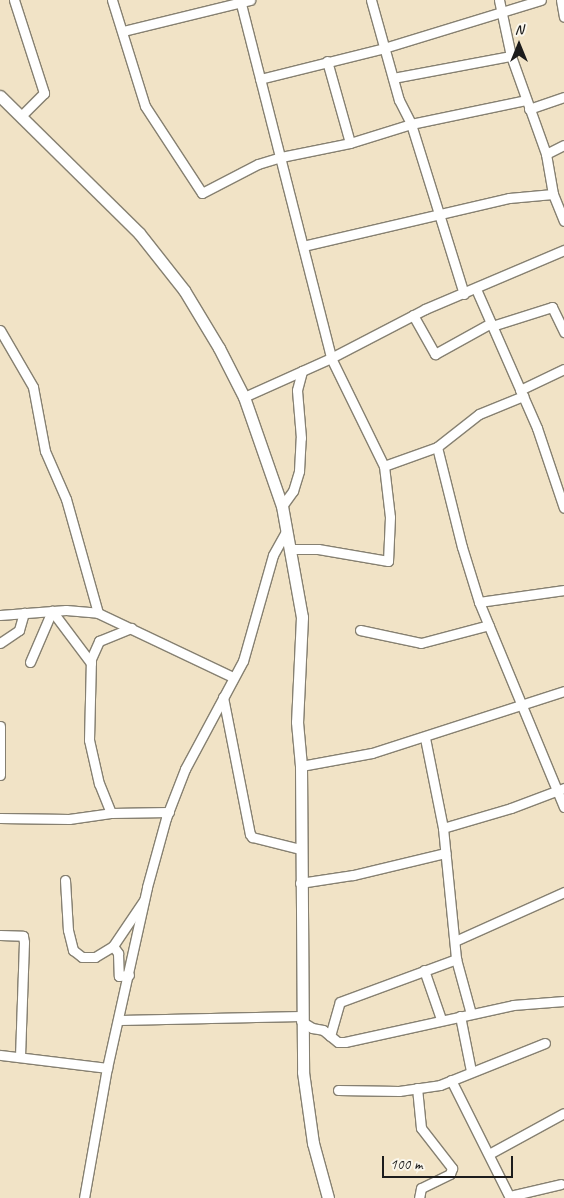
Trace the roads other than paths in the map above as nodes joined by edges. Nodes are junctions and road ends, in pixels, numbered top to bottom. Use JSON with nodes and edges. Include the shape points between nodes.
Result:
{"nodes":[{"id":1,"x":14,"y":0,"type":"edge"},
{"id":2,"x":112,"y":0,"type":"edge"},
{"id":3,"x":250,"y":0,"type":"edge"},
{"id":4,"x":371,"y":0,"type":"edge"},
{"id":5,"x":500,"y":0,"type":"edge"},
{"id":6,"x":541,"y":0,"type":"edge"},
{"id":7,"x":561,"y":0,"type":"edge"},
{"id":8,"x":240,"y":1,"type":"edge"},
{"id":9,"x":500,"y":12,"type":"junction"},
{"id":10,"x":564,"y":17,"type":"edge"},
{"id":11,"x":123,"y":31,"type":"junction"},
{"id":12,"x":384,"y":48,"type":"junction"},
{"id":13,"x":510,"y":56,"type":"junction"},
{"id":14,"x":327,"y":61,"type":"junction"},
{"id":15,"x":393,"y":78,"type":"junction"},
{"id":16,"x":260,"y":79,"type":"junction"},
{"id":17,"x":0,"y":96,"type":"edge"},
{"id":18,"x":564,"y":97,"type":"edge"},
{"id":19,"x":528,"y":104,"type":"junction"},
{"id":20,"x":21,"y":116,"type":"junction"},
{"id":21,"x":410,"y":124,"type":"junction"},
{"id":22,"x":350,"y":143,"type":"junction"},
{"id":23,"x":564,"y":145,"type":"edge"},
{"id":24,"x":546,"y":154,"type":"junction"},
{"id":25,"x":280,"y":157,"type":"junction"},
{"id":26,"x":553,"y":194,"type":"junction"},
{"id":27,"x":438,"y":214,"type":"junction"},
{"id":28,"x":564,"y":221,"type":"edge"},
{"id":29,"x":303,"y":246,"type":"junction"},
{"id":30,"x":564,"y":250,"type":"edge"},
{"id":31,"x":476,"y":289,"type":"junction"},
{"id":32,"x":464,"y":294,"type":"junction"},
{"id":33,"x":412,"y":316,"type":"junction"},
{"id":34,"x":492,"y":325,"type":"junction"},
{"id":35,"x":0,"y":330,"type":"edge"},
{"id":36,"x":564,"y":332,"type":"edge"},
{"id":37,"x":331,"y":358,"type":"junction"},
{"id":38,"x":564,"y":369,"type":"edge"},
{"id":39,"x":302,"y":371,"type":"junction"},
{"id":40,"x":522,"y":393,"type":"junction"},
{"id":41,"x":244,"y":397,"type":"junction"},
{"id":42,"x":438,"y":447,"type":"junction"},
{"id":43,"x":384,"y":466,"type":"junction"},
{"id":44,"x":282,"y":506,"type":"junction"},
{"id":45,"x":564,"y":508,"type":"edge"},
{"id":46,"x":287,"y":530,"type":"junction"},
{"id":47,"x":292,"y":549,"type":"junction"},
{"id":48,"x":564,"y":590,"type":"edge"},
{"id":49,"x":479,"y":602,"type":"junction"},
{"id":50,"x":52,"y":611,"type":"junction"},
{"id":51,"x":24,"y":613,"type":"junction"},
{"id":52,"x":98,"y":613,"type":"junction"},
{"id":53,"x":0,"y":615,"type":"edge"},
{"id":54,"x":489,"y":625,"type":"junction"},
{"id":55,"x":131,"y":628,"type":"junction"},
{"id":56,"x":360,"y":630,"type":"dead end"},
{"id":57,"x":0,"y":643,"type":"edge"},
{"id":58,"x":30,"y":662,"type":"dead end"},
{"id":59,"x":91,"y":664,"type":"junction"},
{"id":60,"x":233,"y":677,"type":"junction"},
{"id":61,"x":564,"y":691,"type":"edge"},
{"id":62,"x":222,"y":697,"type":"junction"},
{"id":63,"x":521,"y":706,"type":"junction"},
{"id":64,"x":0,"y":726,"type":"edge"},
{"id":65,"x":425,"y":738,"type":"junction"},
{"id":66,"x":301,"y":766,"type":"junction"},
{"id":67,"x":0,"y":775,"type":"edge"},
{"id":68,"x":560,"y":789,"type":"edge"},
{"id":69,"x":564,"y":807,"type":"edge"},
{"id":70,"x":169,"y":812,"type":"junction"},
{"id":71,"x":111,"y":814,"type":"junction"},
{"id":72,"x":0,"y":818,"type":"edge"},
{"id":73,"x":443,"y":828,"type":"junction"},
{"id":74,"x":300,"y":849,"type":"junction"},
{"id":75,"x":445,"y":852,"type":"junction"},
{"id":76,"x":65,"y":880,"type":"dead end"},
{"id":77,"x":300,"y":883,"type":"junction"},
{"id":78,"x":563,"y":894,"type":"edge"},
{"id":79,"x":145,"y":899,"type":"junction"},
{"id":80,"x":0,"y":935,"type":"edge"},
{"id":81,"x":454,"y":941,"type":"junction"},
{"id":82,"x":113,"y":946,"type":"junction"},
{"id":83,"x":456,"y":959,"type":"junction"},
{"id":84,"x":424,"y":970,"type":"junction"},
{"id":85,"x":129,"y":975,"type":"junction"},
{"id":86,"x":564,"y":1002,"type":"edge"},
{"id":87,"x":471,"y":1014,"type":"junction"},
{"id":88,"x":460,"y":1016,"type":"junction"},
{"id":89,"x":301,"y":1018,"type":"junction"},
{"id":90,"x":441,"y":1019,"type":"junction"},
{"id":91,"x":120,"y":1020,"type":"junction"},
{"id":92,"x":330,"y":1036,"type":"junction"},
{"id":93,"x":545,"y":1043,"type":"dead end"},
{"id":94,"x":0,"y":1054,"type":"edge"},
{"id":95,"x":20,"y":1057,"type":"junction"},
{"id":96,"x":107,"y":1068,"type":"junction"},
{"id":97,"x":472,"y":1071,"type":"junction"},
{"id":98,"x":452,"y":1080,"type":"junction"},
{"id":99,"x":417,"y":1088,"type":"junction"},
{"id":100,"x":338,"y":1090,"type":"dead end"},
{"id":101,"x":564,"y":1113,"type":"edge"},
{"id":102,"x":489,"y":1154,"type":"junction"},
{"id":103,"x":561,"y":1184,"type":"dead end"},
{"id":104,"x":510,"y":1197,"type":"edge"},
{"id":105,"x":84,"y":1198,"type":"edge"},
{"id":106,"x":328,"y":1198,"type":"edge"},
{"id":107,"x":419,"y":1198,"type":"edge"}],
"edges":[{"from":1,"to":20,"type":"street","via":[[44,93]]},
{"from":2,"to":11,"type":"street"},
{"from":3,"to":8,"type":"street"},
{"from":4,"to":12,"type":"street"},
{"from":5,"to":9,"type":"street"},
{"from":6,"to":9,"type":"street"},
{"from":7,"to":10,"type":"street"},
{"from":8,"to":11,"type":"street"},
{"from":8,"to":16,"type":"street"},
{"from":9,"to":12,"type":"street"},
{"from":9,"to":13,"type":"street"},
{"from":11,"to":25,"type":"street","via":[[146,106],[198,191],[208,192],[253,166]]},
{"from":12,"to":14,"type":"street"},
{"from":12,"to":15,"type":"street"},
{"from":13,"to":15,"type":"street"},
{"from":13,"to":19,"type":"street"},
{"from":14,"to":16,"type":"street"},
{"from":14,"to":22,"type":"street"},
{"from":15,"to":21,"type":"street"},
{"from":16,"to":25,"type":"street"},
{"from":17,"to":20,"type":"main road"},
{"from":18,"to":19,"type":"street"},
{"from":19,"to":21,"type":"street"},
{"from":19,"to":24,"type":"street"},
{"from":20,"to":41,"type":"main road","via":[[114,206],[160,256],[220,348]]},
{"from":21,"to":22,"type":"street"},
{"from":21,"to":27,"type":"street"},
{"from":22,"to":25,"type":"street"},
{"from":23,"to":24,"type":"street"},
{"from":24,"to":26,"type":"street"},
{"from":25,"to":29,"type":"street","via":[[287,195]]},
{"from":26,"to":27,"type":"street","via":[[509,198]]},
{"from":26,"to":28,"type":"street"},
{"from":27,"to":29,"type":"street"},
{"from":27,"to":32,"type":"street"},
{"from":29,"to":37,"type":"street"},
{"from":30,"to":31,"type":"street"},
{"from":31,"to":32,"type":"street"},
{"from":31,"to":34,"type":"street"},
{"from":32,"to":33,"type":"street"},
{"from":33,"to":34,"type":"street","via":[[435,354]]},
{"from":33,"to":37,"type":"street"},
{"from":34,"to":36,"type":"street","via":[[552,307]]},
{"from":34,"to":40,"type":"street"},
{"from":35,"to":52,"type":"street","via":[[33,387],[45,451],[64,492]]},
{"from":37,"to":39,"type":"street"},
{"from":37,"to":43,"type":"street"},
{"from":38,"to":40,"type":"street"},
{"from":39,"to":41,"type":"street"},
{"from":39,"to":44,"type":"street","via":[[297,390],[301,438],[299,471],[294,491]]},
{"from":40,"to":42,"type":"street","via":[[479,414]]},
{"from":40,"to":45,"type":"street","via":[[552,467]]},
{"from":41,"to":44,"type":"main road"},
{"from":42,"to":43,"type":"street"},
{"from":42,"to":49,"type":"street"},
{"from":43,"to":47,"type":"street","via":[[390,535],[388,561],[318,549]]},
{"from":44,"to":46,"type":"main road"},
{"from":46,"to":47,"type":"main road"},
{"from":46,"to":60,"type":"street","via":[[273,555],[250,643]]},
{"from":47,"to":66,"type":"main road","via":[[302,617],[297,722]]},
{"from":48,"to":49,"type":"street"},
{"from":49,"to":54,"type":"street"},
{"from":50,"to":51,"type":"street"},
{"from":50,"to":52,"type":"street"},
{"from":50,"to":58,"type":"street"},
{"from":50,"to":59,"type":"street"},
{"from":51,"to":53,"type":"street"},
{"from":51,"to":57,"type":"street","via":[[19,630]]},
{"from":52,"to":55,"type":"street"},
{"from":54,"to":56,"type":"street","via":[[421,643]]},
{"from":54,"to":63,"type":"street"},
{"from":55,"to":59,"type":"street","via":[[99,641]]},
{"from":55,"to":60,"type":"street"},
{"from":59,"to":71,"type":"street","via":[[89,740]]},
{"from":60,"to":62,"type":"street"},
{"from":61,"to":63,"type":"street"},
{"from":62,"to":70,"type":"street","via":[[185,769]]},
{"from":62,"to":74,"type":"street","via":[[250,834]]},
{"from":63,"to":65,"type":"street","via":[[451,726]]},
{"from":63,"to":68,"type":"street"},
{"from":64,"to":67,"type":"street"},
{"from":65,"to":66,"type":"street","via":[[372,753]]},
{"from":65,"to":73,"type":"street"},
{"from":66,"to":74,"type":"main road"},
{"from":68,"to":69,"type":"street"},
{"from":68,"to":73,"type":"street"},
{"from":70,"to":71,"type":"street"},
{"from":70,"to":79,"type":"street"},
{"from":71,"to":72,"type":"street","via":[[69,820]]},
{"from":73,"to":75,"type":"street"},
{"from":74,"to":77,"type":"main road"},
{"from":75,"to":77,"type":"street","via":[[354,875]]},
{"from":75,"to":81,"type":"street"},
{"from":76,"to":82,"type":"street","via":[[73,950],[82,957],[95,957]]},
{"from":77,"to":89,"type":"main road"},
{"from":78,"to":81,"type":"street"},
{"from":79,"to":82,"type":"street"},
{"from":79,"to":85,"type":"street"},
{"from":80,"to":95,"type":"street","via":[[23,936],[24,942]]},
{"from":81,"to":83,"type":"street"},
{"from":82,"to":85,"type":"street","via":[[118,953],[120,976]]},
{"from":83,"to":84,"type":"street"},
{"from":83,"to":87,"type":"street"},
{"from":84,"to":90,"type":"street"},
{"from":84,"to":92,"type":"street","via":[[340,1002]]},
{"from":85,"to":91,"type":"street"},
{"from":86,"to":87,"type":"street","via":[[527,1003]]},
{"from":87,"to":88,"type":"street"},
{"from":88,"to":90,"type":"street"},
{"from":88,"to":97,"type":"street"},
{"from":89,"to":91,"type":"street"},
{"from":89,"to":92,"type":"street"},
{"from":89,"to":106,"type":"main road","via":[[308,1114]]},
{"from":90,"to":92,"type":"street","via":[[345,1042]]},
{"from":91,"to":96,"type":"street"},
{"from":93,"to":97,"type":"street"},
{"from":94,"to":95,"type":"street"},
{"from":95,"to":96,"type":"street"},
{"from":96,"to":105,"type":"street"},
{"from":97,"to":98,"type":"street"},
{"from":98,"to":99,"type":"street"},
{"from":98,"to":102,"type":"street"},
{"from":99,"to":100,"type":"street","via":[[383,1092]]},
{"from":99,"to":107,"type":"street","via":[[421,1128],[452,1168],[450,1174],[421,1188]]},
{"from":101,"to":102,"type":"street"},
{"from":102,"to":104,"type":"street"},
{"from":103,"to":104,"type":"street"}]}
